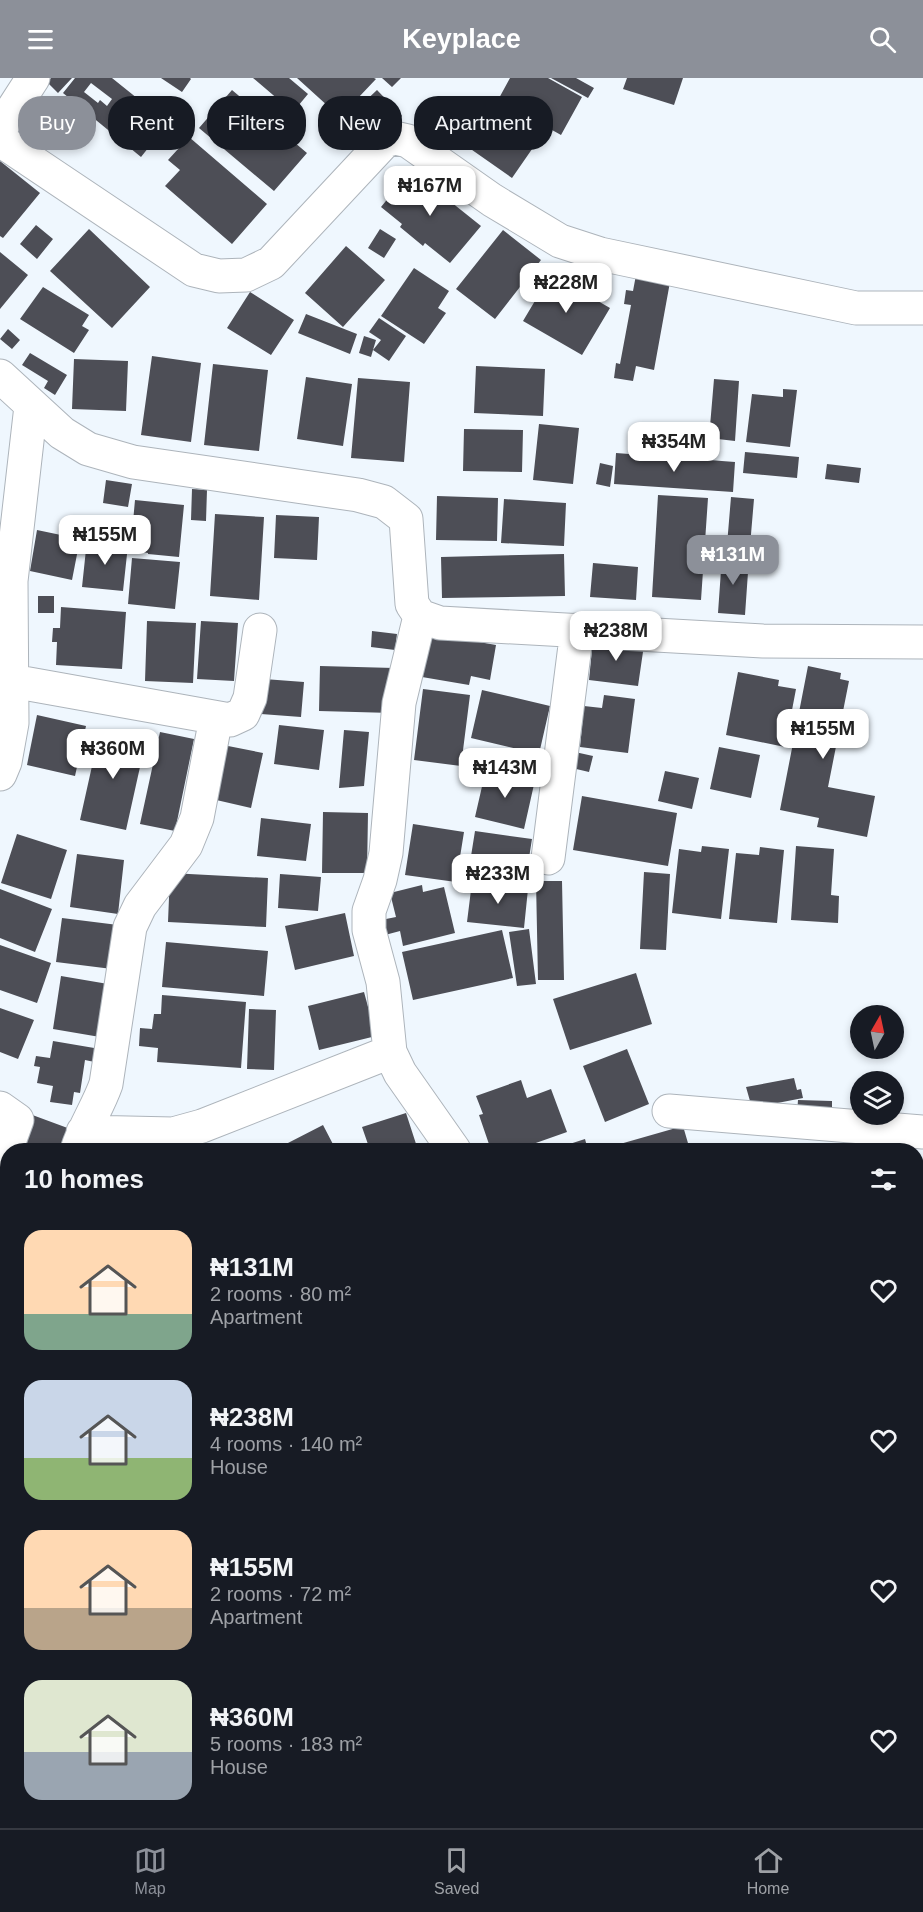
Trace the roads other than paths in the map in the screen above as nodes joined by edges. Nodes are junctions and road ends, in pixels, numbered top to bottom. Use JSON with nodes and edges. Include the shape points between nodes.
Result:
{"nodes":[{"id":1,"x":33,"y":78,"type":"edge"},
{"id":2,"x":0,"y":129,"type":"edge"},
{"id":3,"x":0,"y":140,"type":"edge"},
{"id":4,"x":923,"y":308,"type":"edge"},
{"id":5,"x":0,"y":376,"type":"edge"},
{"id":6,"x":31,"y":406,"type":"junction"},
{"id":7,"x":10,"y":504,"type":"edge"},
{"id":8,"x":420,"y":616,"type":"junction"},
{"id":9,"x":260,"y":630,"type":"dead end"},
{"id":10,"x":577,"y":630,"type":"junction"},
{"id":11,"x":923,"y":642,"type":"edge"},
{"id":12,"x":12,"y":681,"type":"junction"},
{"id":13,"x":216,"y":718,"type":"junction"},
{"id":14,"x":0,"y":774,"type":"edge"},
{"id":15,"x":548,"y":858,"type":"dead end"},
{"id":16,"x":390,"y":1052,"type":"junction"},
{"id":17,"x":0,"y":1108,"type":"edge"},
{"id":18,"x":669,"y":1111,"type":"dead end"},
{"id":19,"x":923,"y":1132,"type":"edge"},
{"id":20,"x":80,"y":1141,"type":"edge"},
{"id":21,"x":9,"y":1143,"type":"edge"},
{"id":22,"x":449,"y":1143,"type":"edge"}],
"edges":[{"from":1,"to":2,"type":"main road"},
{"from":3,"to":4,"type":"main road","via":[[195,270],[219,276],[246,275],[271,263],[385,141],[395,138],[408,141],[492,200],[560,240],[600,255],[856,308]]},
{"from":5,"to":6,"type":"main road"},
{"from":6,"to":7,"type":"main road"},
{"from":6,"to":8,"type":"main road","via":[[88,449],[133,462],[384,502],[406,519],[412,604]]},
{"from":7,"to":12,"type":"main road"},
{"from":8,"to":10,"type":"main road","via":[[440,623]]},
{"from":8,"to":16,"type":"main road","via":[[399,703],[386,853],[369,911],[369,930],[383,982]]},
{"from":9,"to":13,"type":"main road","via":[[250,698],[243,714],[230,720]]},
{"from":10,"to":11,"type":"main road","via":[[764,640]]},
{"from":10,"to":15,"type":"main road"},
{"from":12,"to":13,"type":"main road"},
{"from":12,"to":14,"type":"main road","via":[[12,723]]},
{"from":13,"to":20,"type":"main road","via":[[197,818],[186,845],[140,906],[130,927],[106,1084]]},
{"from":16,"to":20,"type":"main road","via":[[202,1126],[173,1134]]},
{"from":16,"to":22,"type":"main road"},
{"from":17,"to":21,"type":"main road","via":[[17,1120]]},
{"from":18,"to":19,"type":"main road"}]}
